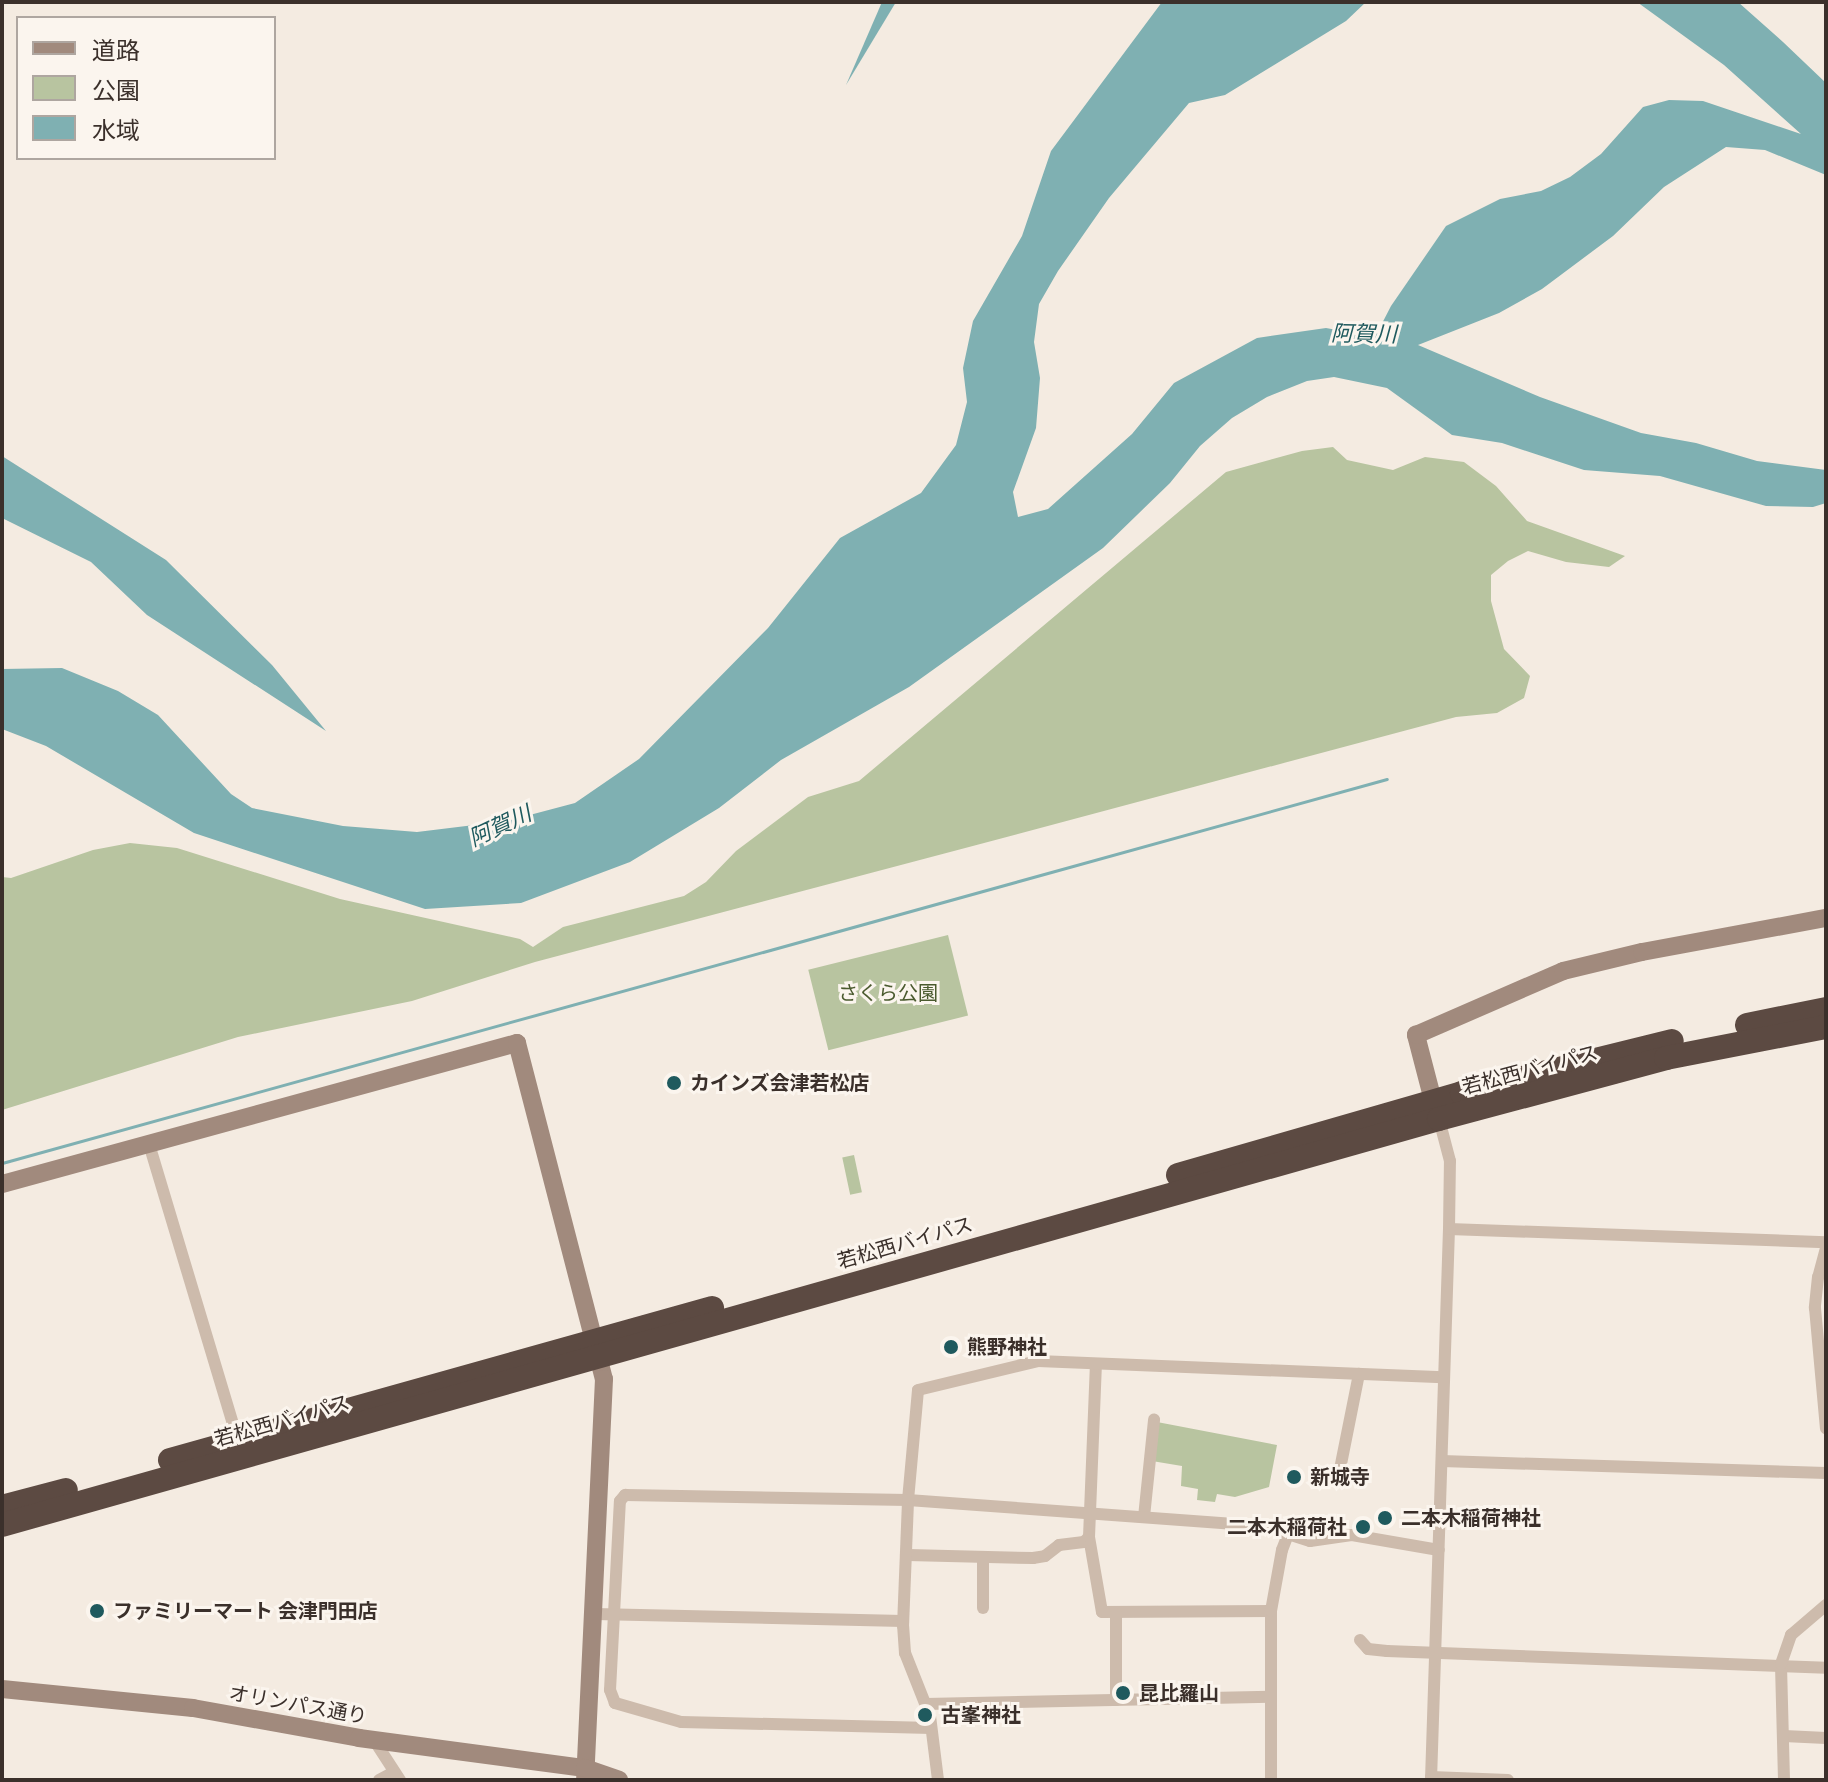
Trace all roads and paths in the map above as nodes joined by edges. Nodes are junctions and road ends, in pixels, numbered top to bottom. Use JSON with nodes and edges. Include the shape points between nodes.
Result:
{"nodes":[{"id":1,"x":1826,"y":918,"type":"edge"},
{"id":2,"x":1826,"y":1009,"type":"edge"},
{"id":3,"x":1826,"y":1027,"type":"edge"},
{"id":4,"x":1436,"y":1110,"type":"junction"},
{"id":5,"x":149,"y":1144,"type":"junction"},
{"id":6,"x":2,"y":1184,"type":"edge"},
{"id":7,"x":1449,"y":1229,"type":"junction"},
{"id":8,"x":1826,"y":1242,"type":"edge"},
{"id":9,"x":1826,"y":1248,"type":"edge"},
{"id":10,"x":598,"y":1350,"type":"junction"},
{"id":11,"x":1096,"y":1365,"type":"junction"},
{"id":12,"x":1359,"y":1374,"type":"junction"},
{"id":13,"x":1443,"y":1377,"type":"junction"},
{"id":14,"x":1825,"y":1412,"type":"edge"},
{"id":15,"x":1154,"y":1420,"type":"dead end"},
{"id":16,"x":1826,"y":1429,"type":"edge"},
{"id":17,"x":238,"y":1441,"type":"junction"},
{"id":18,"x":1442,"y":1461,"type":"junction"},
{"id":19,"x":1340,"y":1469,"type":"dead end"},
{"id":20,"x":1826,"y":1473,"type":"edge"},
{"id":21,"x":908,"y":1500,"type":"junction"},
{"id":22,"x":2,"y":1507,"type":"edge"},
{"id":23,"x":1090,"y":1512,"type":"junction"},
{"id":24,"x":1144,"y":1517,"type":"junction"},
{"id":25,"x":2,"y":1525,"type":"edge"},
{"id":26,"x":1288,"y":1534,"type":"junction"},
{"id":27,"x":1089,"y":1537,"type":"junction"},
{"id":28,"x":1439,"y":1550,"type":"junction"},
{"id":29,"x":908,"y":1555,"type":"junction"},
{"id":30,"x":983,"y":1557,"type":"junction"},
{"id":31,"x":1826,"y":1605,"type":"edge"},
{"id":32,"x":983,"y":1608,"type":"dead end"},
{"id":33,"x":1271,"y":1611,"type":"junction"},
{"id":34,"x":595,"y":1614,"type":"junction"},
{"id":35,"x":615,"y":1614,"type":"junction"},
{"id":36,"x":1116,"y":1614,"type":"junction"},
{"id":37,"x":903,"y":1621,"type":"junction"},
{"id":38,"x":1360,"y":1640,"type":"dead end"},
{"id":39,"x":1437,"y":1652,"type":"junction"},
{"id":40,"x":1781,"y":1664,"type":"junction"},
{"id":41,"x":1826,"y":1668,"type":"edge"},
{"id":42,"x":2,"y":1689,"type":"edge"},
{"id":43,"x":1270,"y":1697,"type":"junction"},
{"id":44,"x":1116,"y":1700,"type":"junction"},
{"id":45,"x":926,"y":1704,"type":"junction"},
{"id":46,"x":931,"y":1728,"type":"junction"},
{"id":47,"x":1784,"y":1736,"type":"junction"},
{"id":48,"x":1826,"y":1738,"type":"edge"},
{"id":49,"x":374,"y":1740,"type":"junction"},
{"id":50,"x":585,"y":1774,"type":"edge"},
{"id":51,"x":397,"y":1776,"type":"edge"},
{"id":52,"x":1431,"y":1779,"type":"edge"},
{"id":53,"x":379,"y":1780,"type":"edge"},
{"id":54,"x":619,"y":1780,"type":"edge"},
{"id":55,"x":938,"y":1780,"type":"edge"},
{"id":56,"x":1271,"y":1780,"type":"edge"},
{"id":57,"x":1508,"y":1780,"type":"edge"},
{"id":58,"x":1784,"y":1780,"type":"edge"}],
"edges":[{"from":1,"to":4,"type":"street","via":[[1563,971],[1416,1035]]},
{"from":2,"to":4,"type":"highway","name":"若松西バイパス","via":[[1593,1058]]},
{"from":3,"to":4,"type":"highway","name":"若松西バイパス"},
{"from":4,"to":7,"type":"street","via":[[1450,1161]]},
{"from":4,"to":10,"type":"highway","name":"若松西バイパス","via":[[875,1276]]},
{"from":5,"to":6,"type":"street"},
{"from":5,"to":10,"type":"street","via":[[517,1043]]},
{"from":5,"to":17,"type":"street"},
{"from":7,"to":8,"type":"street"},
{"from":7,"to":13,"type":"street"},
{"from":9,"to":14,"type":"street","via":[[1815,1308]]},
{"from":10,"to":17,"type":"highway","name":"若松西バイパス"},
{"from":10,"to":25,"type":"highway","name":"若松西バイパス"},
{"from":10,"to":34,"type":"street","via":[[604,1379]]},
{"from":11,"to":12,"type":"street"},
{"from":11,"to":21,"type":"street","via":[[1038,1361],[918,1390]]},
{"from":11,"to":23,"type":"street"},
{"from":12,"to":13,"type":"street"},
{"from":12,"to":19,"type":"street"},
{"from":13,"to":18,"type":"street"},
{"from":14,"to":16,"type":"street"},
{"from":15,"to":24,"type":"street"},
{"from":17,"to":22,"type":"highway","name":"若松西バイパス"},
{"from":18,"to":20,"type":"street"},
{"from":18,"to":28,"type":"street"},
{"from":21,"to":23,"type":"street"},
{"from":21,"to":29,"type":"street"},
{"from":21,"to":35,"type":"street","via":[[625,1495],[620,1501]]},
{"from":23,"to":24,"type":"street"},
{"from":23,"to":27,"type":"street"},
{"from":24,"to":26,"type":"street","via":[[1279,1527]]},
{"from":26,"to":28,"type":"street","via":[[1310,1541],[1352,1535]]},
{"from":26,"to":33,"type":"street"},
{"from":27,"to":30,"type":"street","via":[[1059,1545],[1045,1556]]},
{"from":27,"to":36,"type":"street","via":[[1099,1605],[1102,1612]]},
{"from":28,"to":39,"type":"street"},
{"from":29,"to":30,"type":"street"},
{"from":29,"to":37,"type":"street"},
{"from":30,"to":32,"type":"street"},
{"from":31,"to":40,"type":"street","via":[[1791,1635]]},
{"from":33,"to":36,"type":"street"},
{"from":33,"to":43,"type":"street"},
{"from":34,"to":35,"type":"street"},
{"from":34,"to":50,"type":"street"},
{"from":35,"to":37,"type":"street"},
{"from":35,"to":46,"type":"street","via":[[610,1690],[615,1703],[640,1713],[714,1724]]},
{"from":36,"to":44,"type":"street"},
{"from":37,"to":45,"type":"street","via":[[905,1653]]},
{"from":38,"to":39,"type":"street","via":[[1368,1649]]},
{"from":39,"to":40,"type":"street"},
{"from":39,"to":52,"type":"street"},
{"from":40,"to":41,"type":"street"},
{"from":40,"to":47,"type":"street"},
{"from":42,"to":49,"type":"street","name":"オリンパス通り","via":[[193,1708]]},
{"from":43,"to":44,"type":"street"},
{"from":43,"to":56,"type":"street"},
{"from":44,"to":45,"type":"street"},
{"from":45,"to":46,"type":"street"},
{"from":46,"to":55,"type":"street"},
{"from":47,"to":48,"type":"street"},
{"from":47,"to":58,"type":"street"},
{"from":49,"to":50,"type":"street","name":"オリンパス通り"},
{"from":49,"to":51,"type":"street"},
{"from":50,"to":54,"type":"street","name":"オリンパス通り"},
{"from":51,"to":53,"type":"street"},
{"from":52,"to":57,"type":"street"}]}
